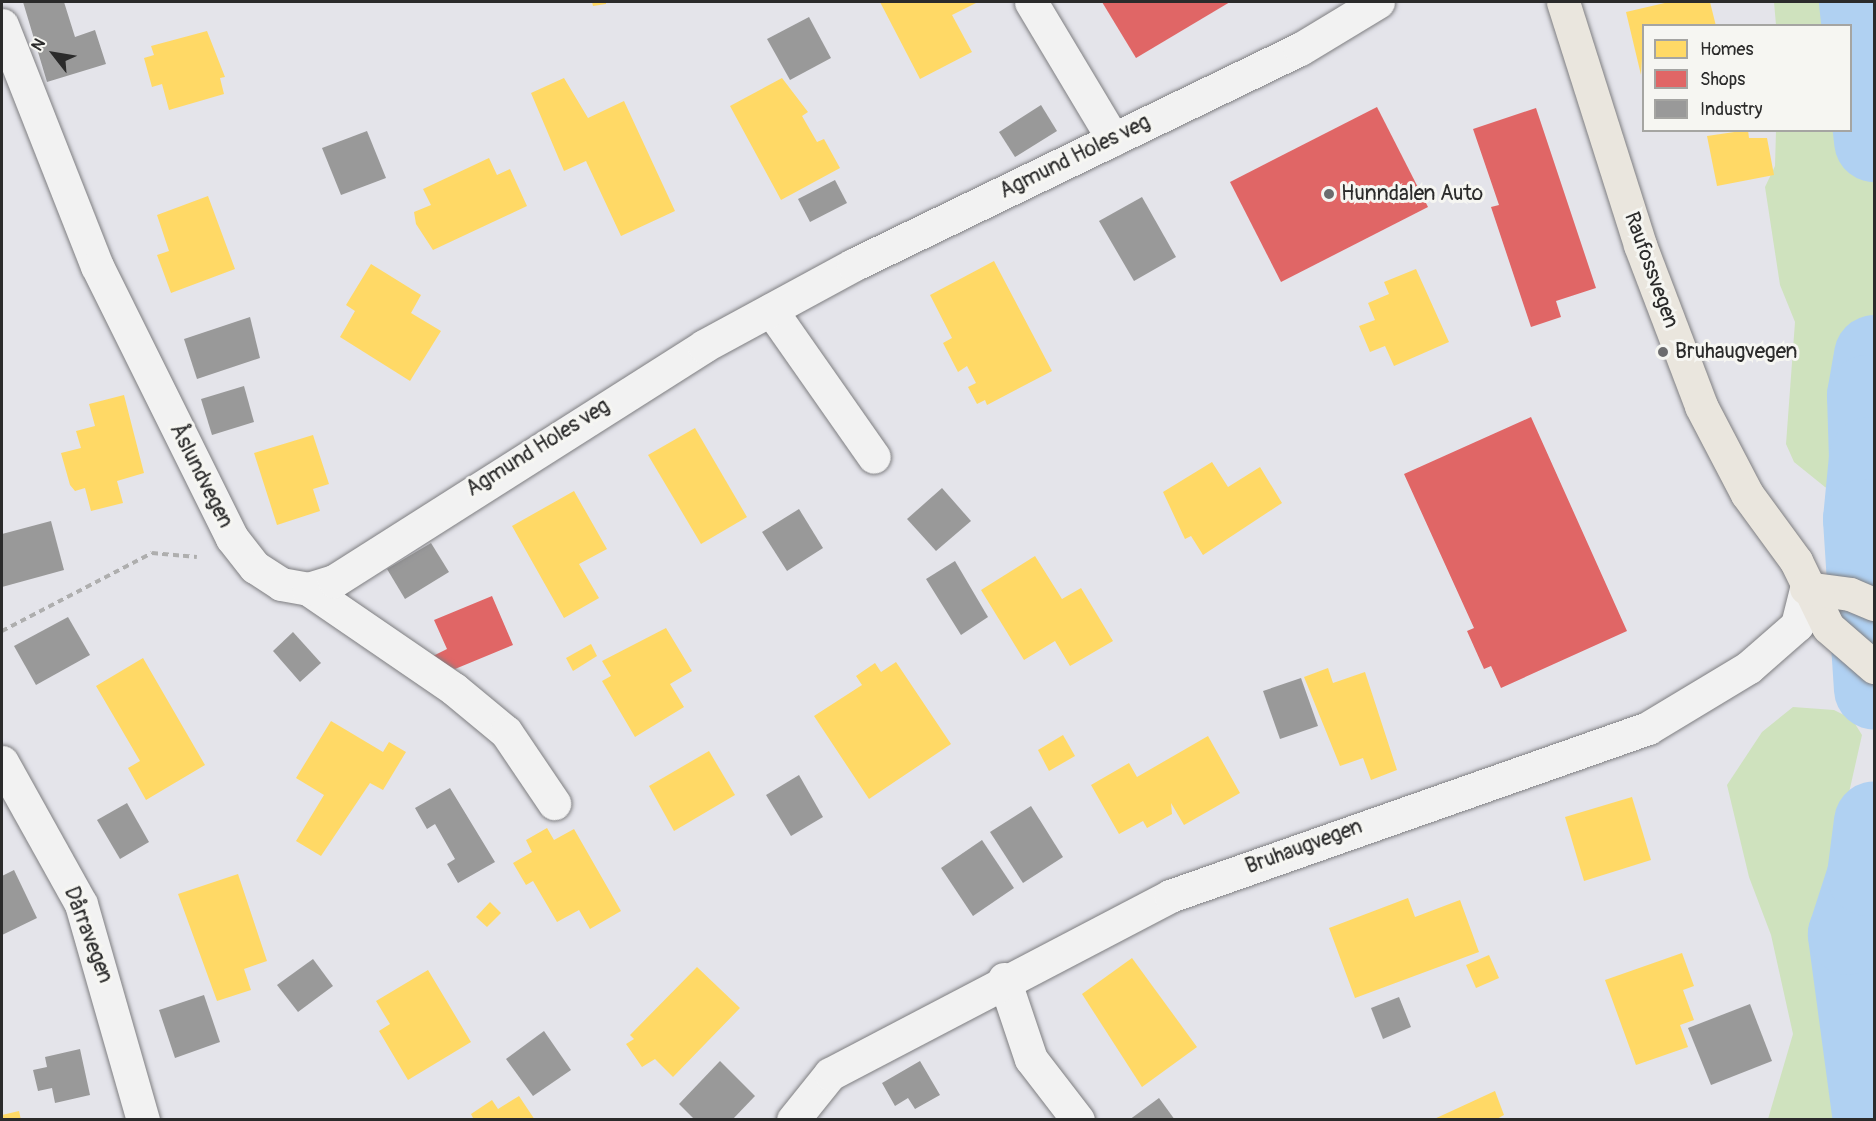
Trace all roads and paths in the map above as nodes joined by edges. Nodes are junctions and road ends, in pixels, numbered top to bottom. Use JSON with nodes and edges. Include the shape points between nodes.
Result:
{"nodes":[{"id":1,"x":1031,"y":2,"type":"edge"},
{"id":2,"x":1378,"y":2,"type":"edge"},
{"id":3,"x":1563,"y":2,"type":"edge"},
{"id":4,"x":2,"y":25,"type":"edge"},
{"id":5,"x":1113,"y":139,"type":"junction"},
{"id":6,"x":771,"y":310,"type":"junction"},
{"id":7,"x":874,"y":457,"type":"dead end"},
{"id":8,"x":255,"y":567,"type":"junction"},
{"id":9,"x":1806,"y":588,"type":"junction"},
{"id":10,"x":308,"y":589,"type":"junction"},
{"id":11,"x":1875,"y":604,"type":"edge"},
{"id":12,"x":2,"y":631,"type":"edge"},
{"id":13,"x":1875,"y":667,"type":"edge"},
{"id":14,"x":2,"y":762,"type":"edge"},
{"id":15,"x":554,"y":803,"type":"dead end"},
{"id":16,"x":1004,"y":978,"type":"junction"},
{"id":17,"x":143,"y":1119,"type":"edge"},
{"id":18,"x":794,"y":1119,"type":"edge"},
{"id":19,"x":1078,"y":1119,"type":"edge"}],
"edges":[{"from":1,"to":5,"type":"street"},
{"from":2,"to":5,"type":"street","name":"Agmund Holes veg","via":[[1300,49]]},
{"from":3,"to":9,"type":"main road","name":"Raufossvegen","via":[[1640,245],[1701,406],[1747,494],[1796,561]]},
{"from":4,"to":8,"type":"street","name":"Åslundvegen","via":[[97,266],[232,538]]},
{"from":5,"to":6,"type":"street","name":"Agmund Holes veg"},
{"from":6,"to":7,"type":"street"},
{"from":6,"to":10,"type":"street","name":"Agmund Holes veg","via":[[620,397],[334,581]]},
{"from":8,"to":10,"type":"street","name":"Åslundvegen","via":[[281,584]]},
{"from":8,"to":12,"type":"path","via":[[152,554]]},
{"from":9,"to":11,"type":"main road","via":[[1850,594]]},
{"from":9,"to":13,"type":"main road","name":"Raufossvegen","via":[[1828,627]]},
{"from":9,"to":16,"type":"street","name":"Bruhaugvegen","via":[[1797,625],[1749,667],[1648,728],[1170,896]]},
{"from":10,"to":15,"type":"street","name":"Åslundvegen","via":[[454,689],[506,732]]},
{"from":14,"to":17,"type":"street","name":"Dårravegen","via":[[81,904]]},
{"from":16,"to":18,"type":"street","name":"Bruhaugvegen","via":[[830,1074]]},
{"from":16,"to":19,"type":"street","via":[[1031,1059]]}]}
